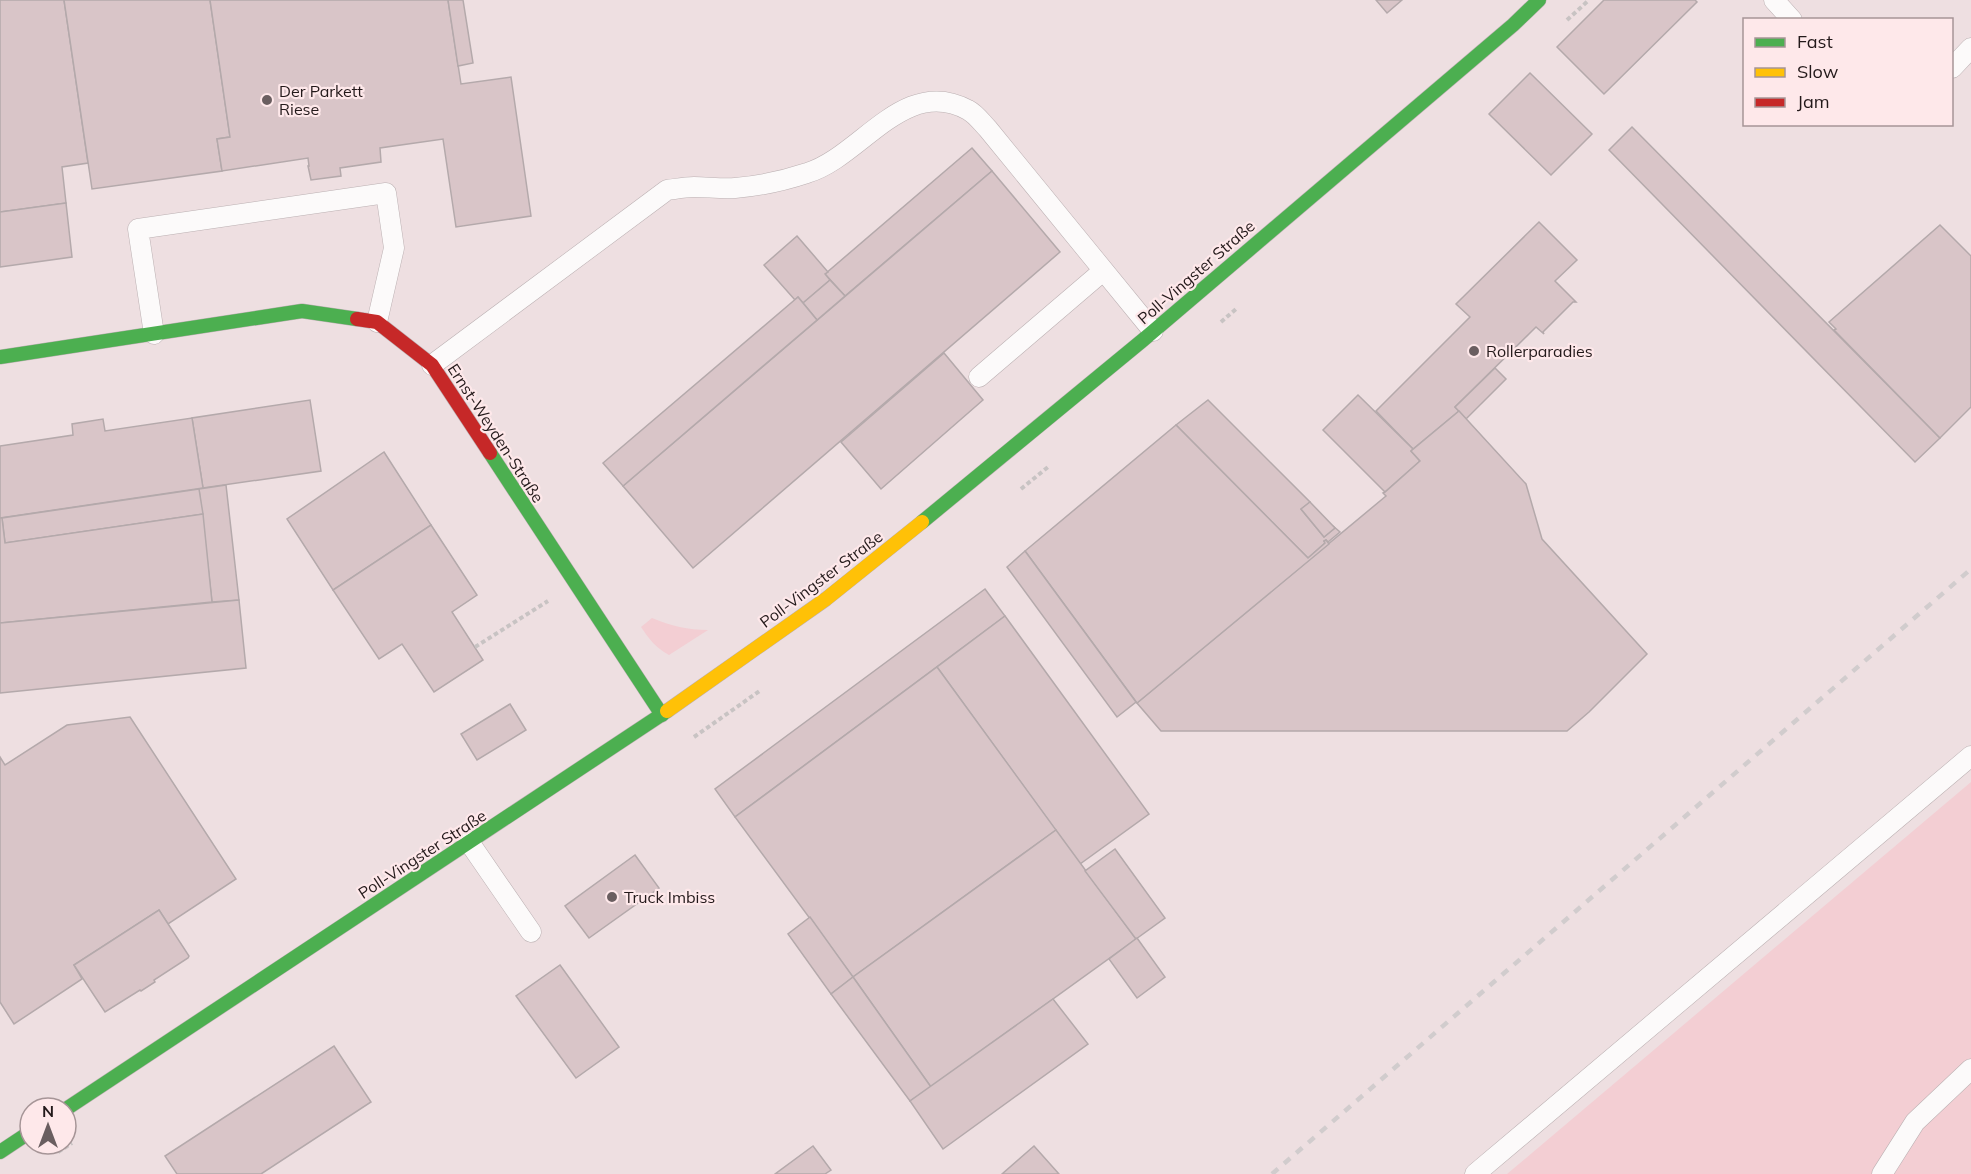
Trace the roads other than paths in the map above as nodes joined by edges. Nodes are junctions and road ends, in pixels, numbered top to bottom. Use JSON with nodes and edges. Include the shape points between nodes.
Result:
{"nodes":[{"id":1,"x":1539,"y":0,"type":"edge"},
{"id":2,"x":1774,"y":0,"type":"edge"},
{"id":3,"x":1790,"y":18,"type":"edge"},
{"id":4,"x":1971,"y":48,"type":"edge"},
{"id":5,"x":1953,"y":67,"type":"edge"},
{"id":6,"x":1102,"y":271,"type":"junction"},
{"id":7,"x":377,"y":322,"type":"junction"},
{"id":8,"x":1153,"y":331,"type":"junction"},
{"id":9,"x":154,"y":334,"type":"junction"},
{"id":10,"x":0,"y":357,"type":"edge"},
{"id":11,"x":432,"y":365,"type":"junction"},
{"id":12,"x":979,"y":377,"type":"dead end"},
{"id":13,"x":662,"y":715,"type":"junction"},
{"id":14,"x":1971,"y":756,"type":"edge"},
{"id":15,"x":469,"y":843,"type":"junction"},
{"id":16,"x":531,"y":932,"type":"dead end"},
{"id":17,"x":1971,"y":1069,"type":"edge"},
{"id":18,"x":78,"y":1101,"type":"edge"},
{"id":19,"x":18,"y":1140,"type":"edge"},
{"id":20,"x":0,"y":1152,"type":"edge"},
{"id":21,"x":1475,"y":1174,"type":"edge"},
{"id":22,"x":1882,"y":1174,"type":"edge"}],
"edges":[{"from":1,"to":8,"type":"street","name":"Poll-Vingster Straße"},
{"from":2,"to":3,"type":"lane"},
{"from":4,"to":5,"type":"lane"},
{"from":6,"to":8,"type":"lane"},
{"from":6,"to":11,"type":"lane","via":[[969,110],[942,101],[913,105],[815,171],[766,184],[667,190]]},
{"from":6,"to":12,"type":"lane"},
{"from":7,"to":9,"type":"street","name":"Ernst-Weyden-Straße","via":[[302,311]]},
{"from":7,"to":9,"type":"lane","via":[[394,248],[386,193],[138,229]]},
{"from":7,"to":11,"type":"street","name":"Ernst-Weyden-Straße"},
{"from":8,"to":13,"type":"street","name":"Poll-Vingster Straße","via":[[826,599]]},
{"from":9,"to":10,"type":"street","name":"Ernst-Weyden-Straße"},
{"from":11,"to":13,"type":"street","name":"Ernst-Weyden-Straße"},
{"from":13,"to":15,"type":"street","name":"Poll-Vingster Straße"},
{"from":14,"to":21,"type":"lane"},
{"from":15,"to":16,"type":"lane"},
{"from":15,"to":18,"type":"street","name":"Poll-Vingster Straße"},
{"from":17,"to":22,"type":"lane","via":[[1915,1122]]},
{"from":19,"to":20,"type":"street"}]}
